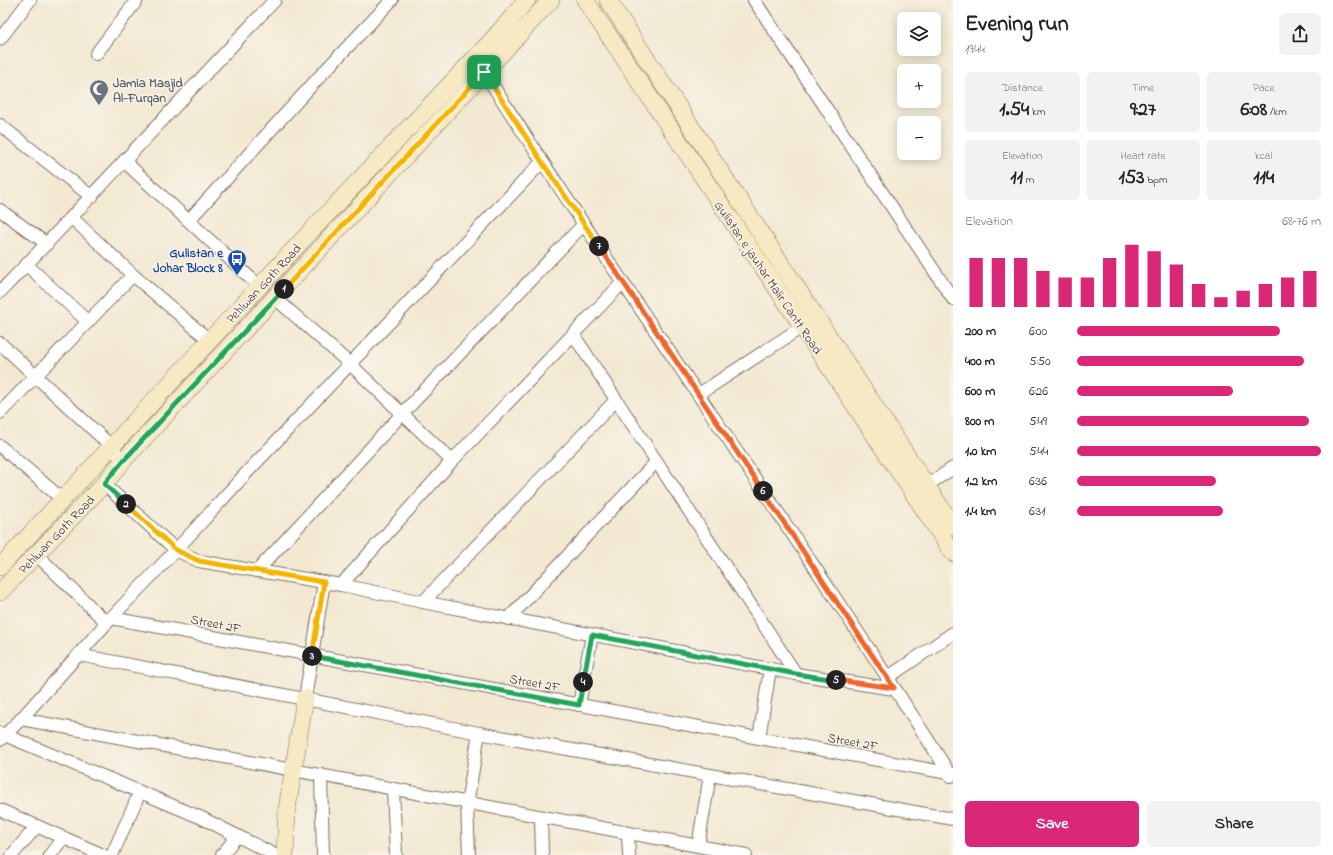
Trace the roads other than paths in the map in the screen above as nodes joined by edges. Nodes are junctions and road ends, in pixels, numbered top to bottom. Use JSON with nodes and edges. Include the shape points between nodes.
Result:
{"nodes":[{"id":1,"x":30,"y":0,"type":"edge"},
{"id":2,"x":137,"y":0,"type":"edge"},
{"id":3,"x":275,"y":0,"type":"edge"},
{"id":4,"x":392,"y":0,"type":"edge"},
{"id":5,"x":527,"y":0,"type":"edge"},
{"id":6,"x":551,"y":0,"type":"edge"},
{"id":7,"x":585,"y":0,"type":"edge"},
{"id":8,"x":608,"y":0,"type":"edge"},
{"id":9,"x":754,"y":0,"type":"edge"},
{"id":10,"x":0,"y":39,"type":"edge"},
{"id":11,"x":96,"y":54,"type":"dead end"},
{"id":12,"x":484,"y":72,"type":"junction"},
{"id":13,"x":0,"y":125,"type":"edge"},
{"id":14,"x":124,"y":161,"type":"junction"},
{"id":15,"x":542,"y":162,"type":"junction"},
{"id":16,"x":92,"y":197,"type":"junction"},
{"id":17,"x":0,"y":210,"type":"edge"},
{"id":18,"x":72,"y":218,"type":"junction"},
{"id":19,"x":189,"y":220,"type":"junction"},
{"id":20,"x":584,"y":224,"type":"junction"},
{"id":21,"x":47,"y":244,"type":"junction"},
{"id":22,"x":27,"y":264,"type":"junction"},
{"id":23,"x":134,"y":275,"type":"junction"},
{"id":24,"x":623,"y":282,"type":"junction"},
{"id":25,"x":259,"y":286,"type":"junction"},
{"id":26,"x":0,"y":292,"type":"edge"},
{"id":27,"x":275,"y":298,"type":"junction"},
{"id":28,"x":953,"y":299,"type":"edge"},
{"id":29,"x":88,"y":322,"type":"junction"},
{"id":30,"x":802,"y":327,"type":"junction"},
{"id":31,"x":573,"y":334,"type":"junction"},
{"id":32,"x":209,"y":340,"type":"junction"},
{"id":33,"x":0,"y":343,"type":"edge"},
{"id":34,"x":350,"y":364,"type":"junction"},
{"id":35,"x":36,"y":376,"type":"junction"},
{"id":36,"x":699,"y":394,"type":"junction"},
{"id":37,"x":616,"y":400,"type":"junction"},
{"id":38,"x":0,"y":413,"type":"edge"},
{"id":39,"x":402,"y":414,"type":"junction"},
{"id":40,"x":0,"y":446,"type":"edge"},
{"id":41,"x":111,"y":446,"type":"junction"},
{"id":42,"x":123,"y":461,"type":"junction"},
{"id":43,"x":452,"y":461,"type":"junction"},
{"id":44,"x":656,"y":462,"type":"junction"},
{"id":45,"x":953,"y":468,"type":"edge"},
{"id":46,"x":104,"y":484,"type":"junction"},
{"id":47,"x":926,"y":486,"type":"junction"},
{"id":48,"x":62,"y":499,"type":"junction"},
{"id":49,"x":953,"y":526,"type":"edge"},
{"id":50,"x":176,"y":550,"type":"junction"},
{"id":51,"x":953,"y":553,"type":"edge"},
{"id":52,"x":36,"y":554,"type":"junction"},
{"id":53,"x":3,"y":557,"type":"edge"},
{"id":54,"x":256,"y":571,"type":"junction"},
{"id":55,"x":324,"y":582,"type":"junction"},
{"id":56,"x":341,"y":585,"type":"junction"},
{"id":57,"x":0,"y":592,"type":"edge"},
{"id":58,"x":423,"y":602,"type":"junction"},
{"id":59,"x":508,"y":619,"type":"junction"},
{"id":60,"x":109,"y":620,"type":"junction"},
{"id":61,"x":953,"y":633,"type":"edge"},
{"id":62,"x":592,"y":635,"type":"junction"},
{"id":63,"x":79,"y":655,"type":"junction"},
{"id":64,"x":312,"y":656,"type":"junction"},
{"id":65,"x":770,"y":669,"type":"junction"},
{"id":66,"x":796,"y":674,"type":"junction"},
{"id":67,"x":887,"y":678,"type":"junction"},
{"id":68,"x":894,"y":688,"type":"junction"},
{"id":69,"x":305,"y":698,"type":"junction"},
{"id":70,"x":579,"y":705,"type":"junction"},
{"id":71,"x":21,"y":719,"type":"junction"},
{"id":72,"x":479,"y":733,"type":"junction"},
{"id":73,"x":2,"y":736,"type":"edge"},
{"id":74,"x":759,"y":738,"type":"junction"},
{"id":75,"x":293,"y":769,"type":"junction"},
{"id":76,"x":321,"y":775,"type":"junction"},
{"id":77,"x":710,"y":775,"type":"junction"},
{"id":78,"x":952,"y":776,"type":"edge"},
{"id":79,"x":393,"y":789,"type":"junction"},
{"id":80,"x":140,"y":792,"type":"junction"},
{"id":81,"x":467,"y":804,"type":"junction"},
{"id":82,"x":0,"y":810,"type":"edge"},
{"id":83,"x":541,"y":818,"type":"junction"},
{"id":84,"x":953,"y":819,"type":"edge"},
{"id":85,"x":37,"y":826,"type":"junction"},
{"id":86,"x":628,"y":834,"type":"junction"},
{"id":87,"x":237,"y":836,"type":"junction"},
{"id":88,"x":63,"y":838,"type":"junction"},
{"id":89,"x":702,"y":850,"type":"edge"},
{"id":90,"x":12,"y":855,"type":"edge"},
{"id":91,"x":50,"y":855,"type":"edge"},
{"id":92,"x":103,"y":855,"type":"edge"},
{"id":93,"x":112,"y":855,"type":"edge"},
{"id":94,"x":222,"y":855,"type":"edge"},
{"id":95,"x":275,"y":855,"type":"edge"},
{"id":96,"x":285,"y":855,"type":"edge"},
{"id":97,"x":323,"y":855,"type":"edge"},
{"id":98,"x":396,"y":855,"type":"edge"},
{"id":99,"x":469,"y":855,"type":"edge"},
{"id":100,"x":542,"y":855,"type":"edge"},
{"id":101,"x":629,"y":855,"type":"edge"},
{"id":102,"x":746,"y":855,"type":"edge"}],
"edges":[{"from":1,"to":10,"type":"street"},
{"from":2,"to":11,"type":"street"},
{"from":3,"to":14,"type":"street"},
{"from":4,"to":19,"type":"street"},
{"from":5,"to":25,"type":"main road","name":"Pehlwan Goth Road"},
{"from":6,"to":12,"type":"main road","name":"Pehlwan Goth Road"},
{"from":7,"to":30,"type":"main road","name":"Gulistan e jauhar Malir Cantt Road"},
{"from":8,"to":47,"type":"main road","name":"Gulistan e jauhar Malir Cantt Road"},
{"from":9,"to":28,"type":"street"},
{"from":12,"to":15,"type":"street"},
{"from":12,"to":27,"type":"main road","name":"Pehlwan Goth Road"},
{"from":13,"to":16,"type":"street"},
{"from":14,"to":16,"type":"street"},
{"from":14,"to":19,"type":"street"},
{"from":15,"to":20,"type":"street"},
{"from":15,"to":34,"type":"street"},
{"from":16,"to":18,"type":"street"},
{"from":17,"to":21,"type":"street"},
{"from":18,"to":21,"type":"street"},
{"from":18,"to":23,"type":"street"},
{"from":19,"to":25,"type":"street"},
{"from":20,"to":24,"type":"street"},
{"from":20,"to":39,"type":"street"},
{"from":21,"to":22,"type":"street"},
{"from":22,"to":26,"type":"street"},
{"from":22,"to":29,"type":"street"},
{"from":23,"to":29,"type":"street"},
{"from":23,"to":32,"type":"street"},
{"from":24,"to":31,"type":"street"},
{"from":24,"to":36,"type":"street"},
{"from":25,"to":32,"type":"main road","name":"Pehlwan Goth Road"},
{"from":27,"to":34,"type":"street"},
{"from":27,"to":42,"type":"main road","name":"Pehlwan Goth Road"},
{"from":29,"to":35,"type":"street"},
{"from":30,"to":36,"type":"street"},
{"from":30,"to":51,"type":"main road","name":"Gulistan e jauhar Malir Cantt Road"},
{"from":31,"to":37,"type":"street"},
{"from":31,"to":43,"type":"street"},
{"from":32,"to":41,"type":"main road","name":"Pehlwan Goth Road"},
{"from":33,"to":35,"type":"street"},
{"from":34,"to":39,"type":"street"},
{"from":34,"to":50,"type":"street"},
{"from":35,"to":38,"type":"street"},
{"from":35,"to":41,"type":"street"},
{"from":36,"to":67,"type":"street"},
{"from":37,"to":44,"type":"street"},
{"from":37,"to":58,"type":"street"},
{"from":39,"to":43,"type":"street"},
{"from":39,"to":54,"type":"street"},
{"from":40,"to":48,"type":"street"},
{"from":41,"to":42,"type":"street"},
{"from":41,"to":48,"type":"main road","name":"Pehlwan Goth Road"},
{"from":42,"to":46,"type":"main road","name":"Pehlwan Goth Road"},
{"from":43,"to":56,"type":"street"},
{"from":44,"to":59,"type":"street"},
{"from":44,"to":66,"type":"street"},
{"from":45,"to":47,"type":"street"},
{"from":46,"to":50,"type":"street"},
{"from":46,"to":52,"type":"main road","name":"Pehlwan Goth Road"},
{"from":47,"to":49,"type":"main road","name":"Gulistan e jauhar Malir Cantt Road"},
{"from":48,"to":53,"type":"main road","name":"Pehlwan Goth Road"},
{"from":50,"to":54,"type":"street","via":[[199,561]]},
{"from":50,"to":60,"type":"street"},
{"from":52,"to":57,"type":"main road","name":"Pehlwan Goth Road"},
{"from":52,"to":60,"type":"street"},
{"from":54,"to":55,"type":"street"},
{"from":55,"to":56,"type":"street"},
{"from":55,"to":64,"type":"street"},
{"from":56,"to":58,"type":"street"},
{"from":58,"to":59,"type":"street"},
{"from":59,"to":62,"type":"street"},
{"from":60,"to":63,"type":"street"},
{"from":60,"to":64,"type":"street","name":"Street 2F"},
{"from":61,"to":67,"type":"street"},
{"from":62,"to":65,"type":"street"},
{"from":62,"to":70,"type":"street"},
{"from":63,"to":69,"type":"street"},
{"from":63,"to":71,"type":"street"},
{"from":64,"to":69,"type":"street"},
{"from":64,"to":70,"type":"street","name":"Street 2F"},
{"from":65,"to":66,"type":"street"},
{"from":65,"to":74,"type":"street"},
{"from":66,"to":68,"type":"street"},
{"from":67,"to":68,"type":"street"},
{"from":68,"to":78,"type":"street"},
{"from":69,"to":72,"type":"street"},
{"from":69,"to":75,"type":"main road"},
{"from":70,"to":74,"type":"street","name":"Street 2F"},
{"from":71,"to":73,"type":"street"},
{"from":71,"to":75,"type":"street"},
{"from":72,"to":77,"type":"street"},
{"from":72,"to":81,"type":"street"},
{"from":73,"to":80,"type":"street"},
{"from":74,"to":78,"type":"street","name":"Street 2F"},
{"from":75,"to":76,"type":"street"},
{"from":75,"to":96,"type":"main road","via":[[287,809]]},
{"from":76,"to":79,"type":"street"},
{"from":76,"to":97,"type":"street"},
{"from":77,"to":84,"type":"street"},
{"from":77,"to":89,"type":"street"},
{"from":79,"to":81,"type":"street"},
{"from":79,"to":98,"type":"street"},
{"from":80,"to":87,"type":"street"},
{"from":80,"to":93,"type":"street"},
{"from":81,"to":83,"type":"street"},
{"from":81,"to":99,"type":"street"},
{"from":82,"to":85,"type":"street"},
{"from":83,"to":86,"type":"street"},
{"from":83,"to":100,"type":"street"},
{"from":85,"to":88,"type":"street"},
{"from":85,"to":90,"type":"street"},
{"from":86,"to":89,"type":"street"},
{"from":86,"to":101,"type":"street"},
{"from":87,"to":94,"type":"street"},
{"from":87,"to":95,"type":"street"},
{"from":88,"to":91,"type":"street"},
{"from":88,"to":92,"type":"street"},
{"from":89,"to":102,"type":"street"}]}
